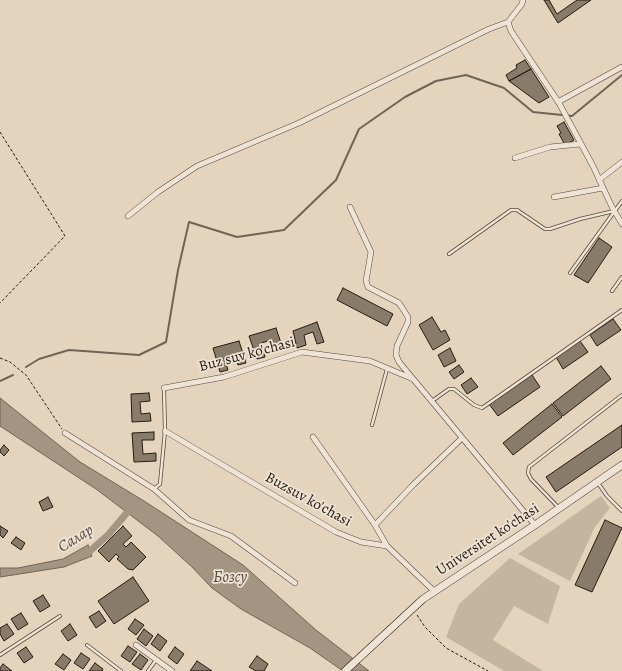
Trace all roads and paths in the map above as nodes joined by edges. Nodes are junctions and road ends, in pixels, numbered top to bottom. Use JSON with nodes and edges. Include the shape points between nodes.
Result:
{"nodes":[{"id":1,"x":523,"y":0,"type":"edge"},
{"id":2,"x":508,"y":22,"type":"junction"},
{"id":3,"x":622,"y":68,"type":"edge"},
{"id":4,"x":559,"y":103,"type":"junction"},
{"id":5,"x":0,"y":132,"type":"edge"},
{"id":6,"x":580,"y":144,"type":"junction"},
{"id":7,"x":516,"y":158,"type":"dead end"},
{"id":8,"x":622,"y":162,"type":"edge"},
{"id":9,"x":599,"y":180,"type":"junction"},
{"id":10,"x":603,"y":188,"type":"junction"},
{"id":11,"x":554,"y":196,"type":"dead end"},
{"id":12,"x":622,"y":201,"type":"edge"},
{"id":13,"x":350,"y":207,"type":"dead end"},
{"id":14,"x":614,"y":211,"type":"junction"},
{"id":15,"x":128,"y":216,"type":"dead end"},
{"id":16,"x":622,"y":224,"type":"edge"},
{"id":17,"x":449,"y":254,"type":"dead end"},
{"id":18,"x":570,"y":273,"type":"dead end"},
{"id":19,"x":622,"y":277,"type":"edge"},
{"id":20,"x":612,"y":291,"type":"dead end"},
{"id":21,"x":0,"y":303,"type":"edge"},
{"id":22,"x":622,"y":310,"type":"edge"},
{"id":23,"x":0,"y":358,"type":"edge"},
{"id":24,"x":387,"y":368,"type":"junction"},
{"id":25,"x":414,"y":379,"type":"junction"},
{"id":26,"x":164,"y":388,"type":"joint"},
{"id":27,"x":622,"y":395,"type":"edge"},
{"id":28,"x":432,"y":402,"type":"junction"},
{"id":29,"x":372,"y":425,"type":"dead end"},
{"id":30,"x":165,"y":431,"type":"junction"},
{"id":31,"x":65,"y":432,"type":"joint"},
{"id":32,"x":313,"y":437,"type":"dead end"},
{"id":33,"x":462,"y":438,"type":"junction"},
{"id":34,"x":622,"y":465,"type":"edge"},
{"id":35,"x":597,"y":482,"type":"junction"},
{"id":36,"x":154,"y":489,"type":"junction"},
{"id":37,"x":559,"y":509,"type":"junction"},
{"id":38,"x":622,"y":511,"type":"edge"},
{"id":39,"x":375,"y":525,"type":"junction"},
{"id":40,"x":535,"y":525,"type":"junction"},
{"id":41,"x":387,"y":546,"type":"junction"},
{"id":42,"x":295,"y":583,"type":"dead end"},
{"id":43,"x":434,"y":592,"type":"junction"},
{"id":44,"x":412,"y":608,"type":"junction"},
{"id":45,"x":60,"y":616,"type":"dead end"},
{"id":46,"x":136,"y":644,"type":"dead end"},
{"id":47,"x":88,"y":645,"type":"dead end"},
{"id":48,"x":0,"y":655,"type":"edge"},
{"id":49,"x":157,"y":660,"type":"junction"},
{"id":50,"x":122,"y":671,"type":"edge"},
{"id":51,"x":148,"y":671,"type":"edge"},
{"id":52,"x":172,"y":671,"type":"edge"},
{"id":53,"x":345,"y":671,"type":"edge"},
{"id":54,"x":488,"y":671,"type":"edge"}],
"edges":[{"from":1,"to":2,"type":"street"},
{"from":2,"to":4,"type":"street","via":[[511,31]]},
{"from":2,"to":15,"type":"street","via":[[488,29],[299,123],[197,166]]},
{"from":3,"to":4,"type":"street"},
{"from":4,"to":6,"type":"street"},
{"from":5,"to":21,"type":"path","via":[[65,236]]},
{"from":6,"to":7,"type":"street","via":[[550,147]]},
{"from":6,"to":9,"type":"street"},
{"from":8,"to":9,"type":"street"},
{"from":9,"to":10,"type":"street"},
{"from":10,"to":11,"type":"street"},
{"from":10,"to":14,"type":"street"},
{"from":12,"to":14,"type":"lane"},
{"from":13,"to":25,"type":"street","via":[[371,252],[366,281],[368,287],[399,303],[408,317],[396,355]]},
{"from":14,"to":16,"type":"street"},
{"from":14,"to":17,"type":"lane","via":[[545,229],[517,210],[512,210]]},
{"from":14,"to":18,"type":"lane"},
{"from":19,"to":20,"type":"lane"},
{"from":22,"to":28,"type":"lane","via":[[482,408],[474,406],[454,389],[449,389]]},
{"from":23,"to":31,"type":"path","via":[[10,362],[26,375]]},
{"from":24,"to":25,"type":"street","name":"Buz suv ko'chasi"},
{"from":24,"to":26,"type":"street","name":"Buz suv ko'chasi","via":[[370,361],[302,352],[224,377]]},
{"from":24,"to":29,"type":"lane"},
{"from":25,"to":28,"type":"street"},
{"from":26,"to":30,"type":"lane","name":"Buz suv ko'chasi"},
{"from":27,"to":37,"type":"lane","via":[[529,467],[531,479]]},
{"from":28,"to":33,"type":"street"},
{"from":30,"to":36,"type":"lane","name":"Buz suv ko'chasi","via":[[160,484]]},
{"from":30,"to":41,"type":"street","name":"Buzsuv ko'chasi","via":[[336,532],[361,542]]},
{"from":31,"to":36,"type":"street"},
{"from":32,"to":39,"type":"street"},
{"from":33,"to":39,"type":"street"},
{"from":33,"to":40,"type":"street"},
{"from":34,"to":35,"type":"main road","name":"Universitet ko'chasi"},
{"from":35,"to":37,"type":"main road","name":"Universitet ko'chasi"},
{"from":35,"to":38,"type":"lane"},
{"from":36,"to":42,"type":"street","via":[[189,520],[231,536]]},
{"from":37,"to":40,"type":"main road","name":"Universitet ko'chasi"},
{"from":39,"to":41,"type":"street"},
{"from":40,"to":43,"type":"main road","name":"Universitet ko'chasi"},
{"from":41,"to":43,"type":"street"},
{"from":43,"to":44,"type":"main road","name":"Universitet ko'chasi"},
{"from":44,"to":53,"type":"main road","name":"Universitet ko'chasi"},
{"from":44,"to":54,"type":"path","via":[[425,627],[446,648]]},
{"from":45,"to":48,"type":"lane"},
{"from":46,"to":49,"type":"street"},
{"from":47,"to":50,"type":"lane"},
{"from":49,"to":51,"type":"lane"},
{"from":49,"to":52,"type":"street"}]}
